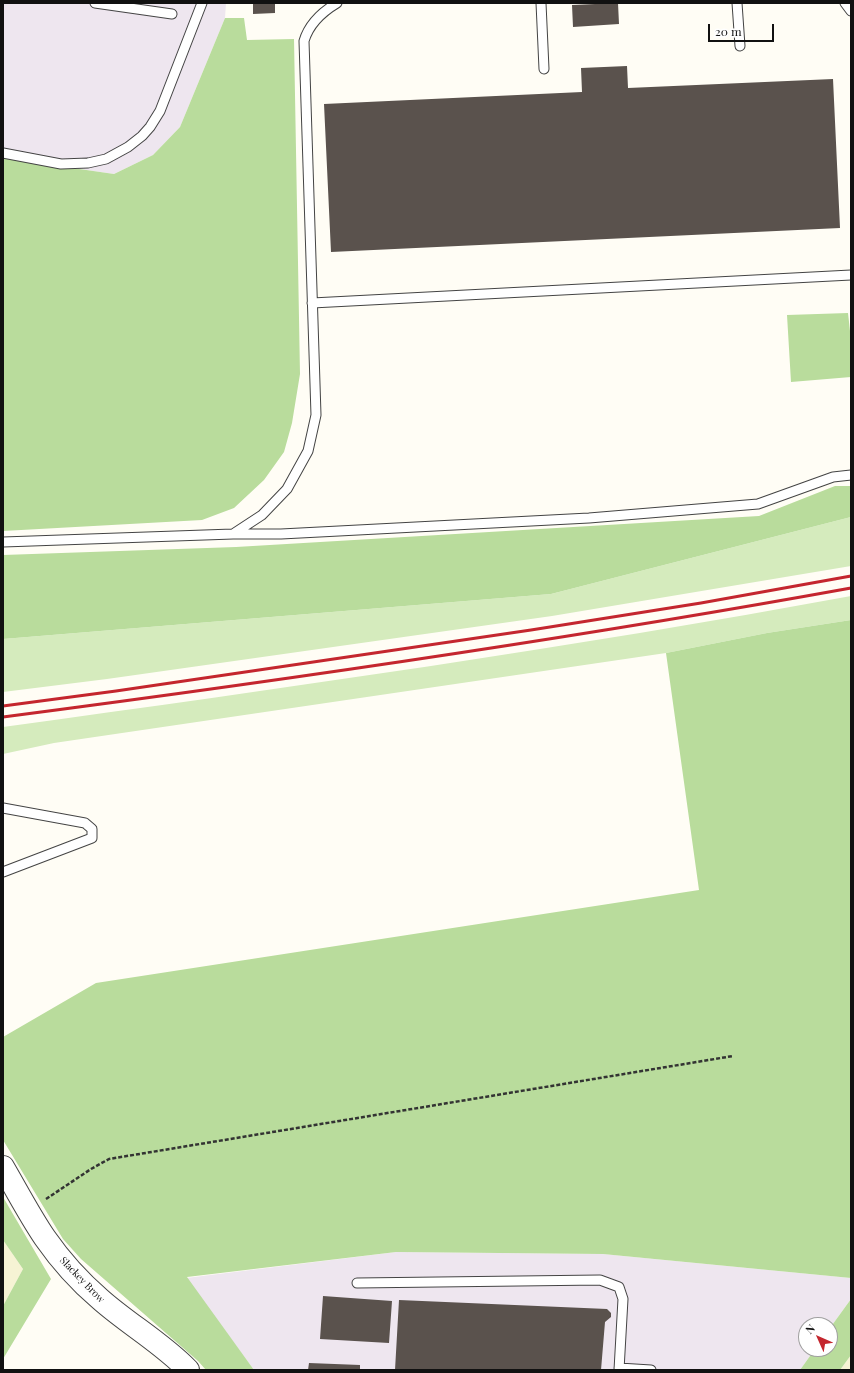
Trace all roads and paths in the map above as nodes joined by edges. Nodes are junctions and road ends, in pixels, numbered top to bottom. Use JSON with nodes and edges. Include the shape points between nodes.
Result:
{"nodes":[{"id":1,"x":95,"y":3,"type":"edge"},
{"id":2,"x":202,"y":3,"type":"edge"},
{"id":3,"x":337,"y":3,"type":"edge"},
{"id":4,"x":541,"y":3,"type":"edge"},
{"id":5,"x":737,"y":3,"type":"edge"},
{"id":6,"x":845,"y":3,"type":"edge"},
{"id":7,"x":851,"y":11,"type":"edge"},
{"id":8,"x":172,"y":14,"type":"dead end"},
{"id":9,"x":740,"y":46,"type":"dead end"},
{"id":10,"x":544,"y":69,"type":"dead end"},
{"id":11,"x":3,"y":154,"type":"edge"},
{"id":12,"x":851,"y":275,"type":"edge"},
{"id":13,"x":312,"y":303,"type":"junction"},
{"id":14,"x":851,"y":475,"type":"edge"},
{"id":15,"x":233,"y":534,"type":"junction"},
{"id":16,"x":3,"y":542,"type":"edge"},
{"id":17,"x":3,"y":808,"type":"edge"},
{"id":18,"x":3,"y":872,"type":"edge"},
{"id":19,"x":733,"y":1056,"type":"dead end"},
{"id":20,"x":3,"y":1167,"type":"edge"},
{"id":21,"x":29,"y":1211,"type":"junction"},
{"id":22,"x":358,"y":1283,"type":"dead end"},
{"id":23,"x":619,"y":1369,"type":"edge"},
{"id":24,"x":188,"y":1370,"type":"edge"},
{"id":25,"x":651,"y":1370,"type":"edge"}],
"edges":[{"from":1,"to":8,"type":"lane"},
{"from":2,"to":11,"type":"lane","via":[[160,111],[150,127],[138,139],[106,159],[88,163],[61,164]]},
{"from":3,"to":13,"type":"lane","via":[[314,22],[304,41]]},
{"from":4,"to":10,"type":"lane"},
{"from":5,"to":9,"type":"lane"},
{"from":6,"to":7,"type":"lane"},
{"from":12,"to":13,"type":"lane"},
{"from":13,"to":15,"type":"lane","via":[[316,415],[308,451],[287,488],[262,515]]},
{"from":14,"to":15,"type":"lane","via":[[833,477],[758,504],[589,518]]},
{"from":15,"to":16,"type":"lane"},
{"from":17,"to":18,"type":"lane","via":[[85,823],[92,829],[92,838]]},
{"from":19,"to":21,"type":"path","via":[[108,1159]]},
{"from":20,"to":21,"type":"street","name":"Slackey Brow"},
{"from":21,"to":24,"type":"street","name":"Slackey Brow","via":[[49,1244],[81,1282]]},
{"from":22,"to":23,"type":"lane","via":[[600,1280],[619,1287],[623,1298]]},
{"from":23,"to":25,"type":"lane"}]}
